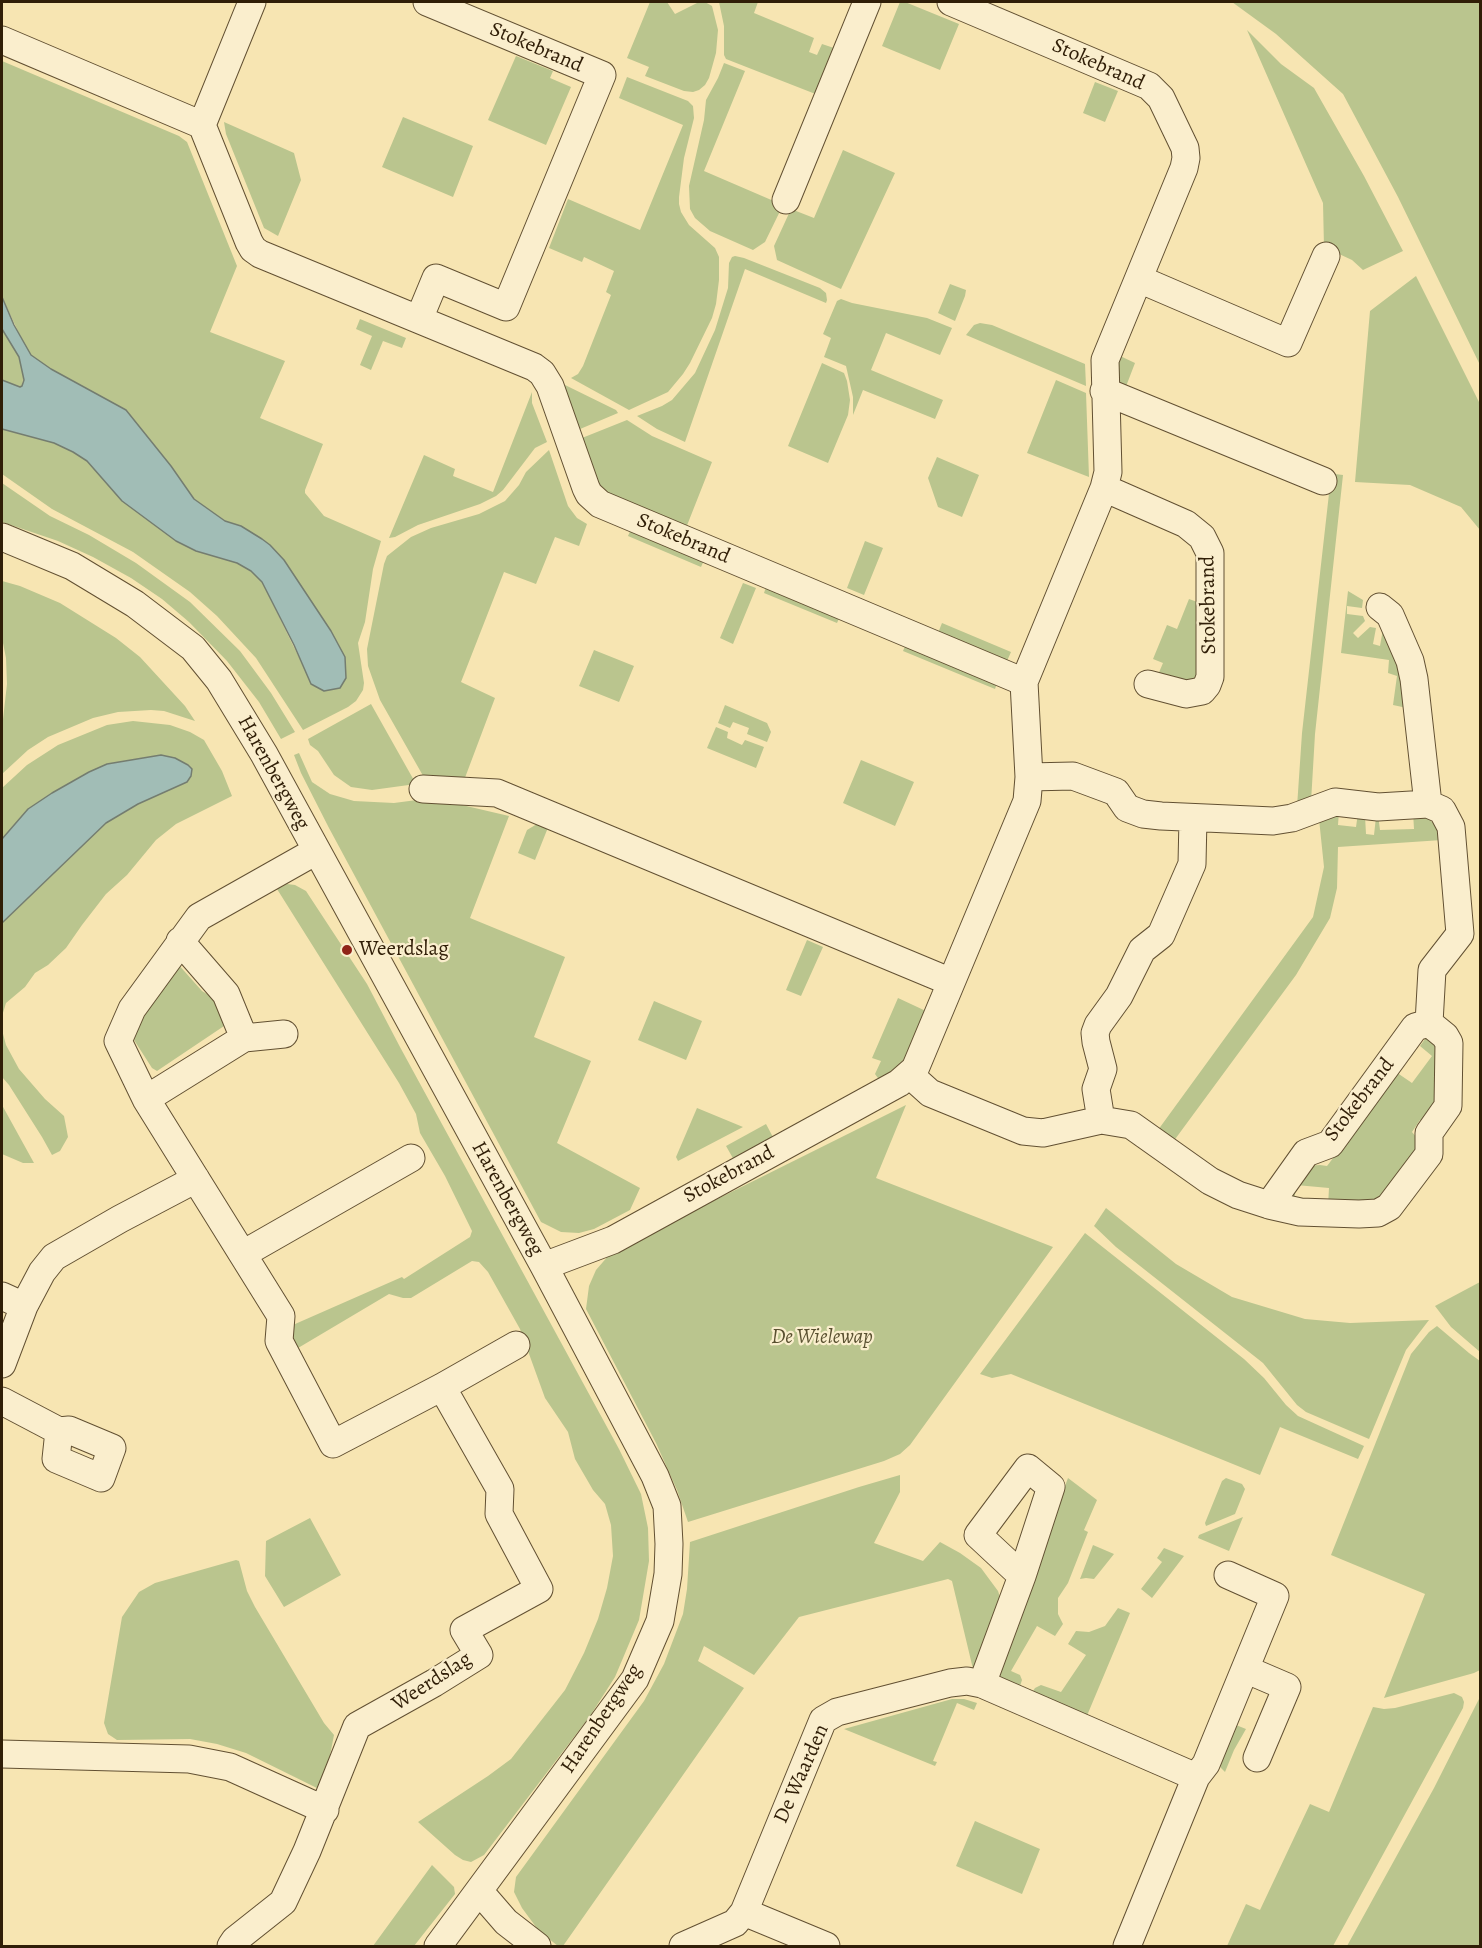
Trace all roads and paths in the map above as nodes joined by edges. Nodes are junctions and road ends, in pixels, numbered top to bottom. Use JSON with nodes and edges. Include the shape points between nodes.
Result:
{"nodes":[{"id":1,"x":252,"y":2,"type":"edge"},
{"id":2,"x":427,"y":2,"type":"edge"},
{"id":3,"x":867,"y":2,"type":"edge"},
{"id":4,"x":951,"y":2,"type":"edge"},
{"id":5,"x":2,"y":40,"type":"edge"},
{"id":6,"x":202,"y":125,"type":"junction"},
{"id":7,"x":786,"y":200,"type":"dead end"},
{"id":8,"x":1326,"y":256,"type":"dead end"},
{"id":9,"x":1139,"y":279,"type":"junction"},
{"id":10,"x":419,"y":319,"type":"junction"},
{"id":11,"x":1104,"y":391,"type":"junction"},
{"id":12,"x":1323,"y":481,"type":"dead end"},
{"id":13,"x":1104,"y":488,"type":"junction"},
{"id":14,"x":2,"y":537,"type":"edge"},
{"id":15,"x":1380,"y":607,"type":"dead end"},
{"id":16,"x":1024,"y":682,"type":"junction"},
{"id":17,"x":1148,"y":684,"type":"dead end"},
{"id":18,"x":1029,"y":777,"type":"junction"},
{"id":19,"x":423,"y":789,"type":"dead end"},
{"id":20,"x":1428,"y":804,"type":"junction"},
{"id":21,"x":1193,"y":818,"type":"junction"},
{"id":22,"x":316,"y":851,"type":"junction"},
{"id":23,"x":180,"y":940,"type":"junction"},
{"id":24,"x":951,"y":982,"type":"junction"},
{"id":25,"x":1429,"y":1023,"type":"junction"},
{"id":26,"x":284,"y":1034,"type":"dead end"},
{"id":27,"x":244,"y":1038,"type":"junction"},
{"id":28,"x":910,"y":1075,"type":"junction"},
{"id":29,"x":146,"y":1099,"type":"junction"},
{"id":30,"x":1101,"y":1120,"type":"junction"},
{"id":31,"x":411,"y":1158,"type":"dead end"},
{"id":32,"x":196,"y":1179,"type":"junction"},
{"id":33,"x":1269,"y":1205,"type":"junction"},
{"id":34,"x":243,"y":1254,"type":"junction"},
{"id":35,"x":544,"y":1266,"type":"junction"},
{"id":36,"x":13,"y":1301,"type":"edge"},
{"id":37,"x":516,"y":1345,"type":"dead end"},
{"id":38,"x":2,"y":1364,"type":"edge"},
{"id":39,"x":442,"y":1387,"type":"junction"},
{"id":40,"x":2,"y":1401,"type":"edge"},
{"id":41,"x":60,"y":1431,"type":"dead end"},
{"id":42,"x":1228,"y":1575,"type":"dead end"},
{"id":43,"x":1022,"y":1576,"type":"dead end"},
{"id":44,"x":1245,"y":1669,"type":"junction"},
{"id":45,"x":982,"y":1684,"type":"junction"},
{"id":46,"x":2,"y":1754,"type":"edge"},
{"id":47,"x":1257,"y":1758,"type":"dead end"},
{"id":48,"x":1196,"y":1777,"type":"junction"},
{"id":49,"x":325,"y":1810,"type":"junction"},
{"id":50,"x":480,"y":1892,"type":"junction"},
{"id":51,"x":744,"y":1912,"type":"junction"},
{"id":52,"x":697,"y":1943,"type":"edge"},
{"id":53,"x":231,"y":1947,"type":"edge"},
{"id":54,"x":438,"y":1947,"type":"edge"},
{"id":55,"x":537,"y":1947,"type":"edge"},
{"id":56,"x":826,"y":1947,"type":"edge"},
{"id":57,"x":1127,"y":1947,"type":"edge"}],
"edges":[{"from":1,"to":6,"type":"street"},
{"from":2,"to":10,"type":"street","name":"Stokebrand","via":[[602,75],[506,307],[436,278]]},
{"from":3,"to":7,"type":"street"},
{"from":4,"to":9,"type":"street","name":"Stokebrand","via":[[1155,90],[1185,148],[1186,158]]},
{"from":5,"to":6,"type":"street"},
{"from":6,"to":10,"type":"street","name":"Stokebrand","via":[[253,249]]},
{"from":8,"to":9,"type":"street","via":[[1288,343]]},
{"from":9,"to":11,"type":"street","name":"Stokebrand","via":[[1105,360]]},
{"from":10,"to":16,"type":"street","name":"Stokebrand","via":[[542,373],[586,488],[600,504]]},
{"from":11,"to":12,"type":"street"},
{"from":11,"to":13,"type":"street","name":"Stokebrand","via":[[1108,472]]},
{"from":13,"to":16,"type":"street","name":"Stokebrand"},
{"from":13,"to":17,"type":"street","name":"Stokebrand","via":[[1186,524],[1202,537],[1210,553],[1207,685],[1202,691],[1186,694]]},
{"from":14,"to":22,"type":"street","name":"Harenbergweg","via":[[72,566],[135,604],[193,648],[219,680],[264,754]]},
{"from":15,"to":20,"type":"street","via":[[1390,615],[1410,661]]},
{"from":16,"to":18,"type":"street","name":"Stokebrand"},
{"from":18,"to":21,"type":"street","via":[[1073,776],[1116,792],[1127,808],[1143,814]]},
{"from":18,"to":24,"type":"street","name":"Stokebrand","via":[[1024,810]]},
{"from":19,"to":24,"type":"street","via":[[497,793]]},
{"from":20,"to":21,"type":"street","via":[[1378,807],[1335,802],[1292,818]]},
{"from":20,"to":25,"type":"street","via":[[1442,810],[1451,827],[1460,933],[1432,970]]},
{"from":21,"to":30,"type":"street","via":[[1192,864],[1161,935],[1142,950],[1095,1033],[1103,1069],[1096,1089]]},
{"from":22,"to":23,"type":"street","via":[[199,916]]},
{"from":22,"to":35,"type":"street","name":"Harenbergweg"},
{"from":23,"to":27,"type":"street","via":[[226,994]]},
{"from":23,"to":29,"type":"street","via":[[132,1009],[118,1041]]},
{"from":24,"to":28,"type":"street","name":"Stokebrand"},
{"from":25,"to":33,"type":"street","name":"Stokebrand","via":[[1415,1027],[1330,1144],[1306,1153]]},
{"from":25,"to":33,"type":"street","via":[[1449,1043],[1448,1106],[1429,1133],[1429,1154],[1389,1207],[1378,1213],[1359,1214],[1300,1212]]},
{"from":26,"to":27,"type":"street"},
{"from":27,"to":29,"type":"street"},
{"from":28,"to":30,"type":"street","via":[[930,1093],[1023,1131],[1043,1133]]},
{"from":28,"to":35,"type":"street","name":"Stokebrand","via":[[613,1240]]},
{"from":29,"to":32,"type":"street"},
{"from":30,"to":33,"type":"street","via":[[1131,1125],[1210,1181]]},
{"from":31,"to":34,"type":"street"},
{"from":32,"to":34,"type":"street"},
{"from":32,"to":36,"type":"street","via":[[54,1257]]},
{"from":34,"to":39,"type":"street","via":[[281,1316],[279,1341],[333,1444]]},
{"from":35,"to":50,"type":"street","name":"Harenbergweg","via":[[655,1476],[667,1506],[668,1574],[660,1621],[634,1679]]},
{"from":36,"to":38,"type":"street"},
{"from":37,"to":39,"type":"street"},
{"from":39,"to":49,"type":"street","name":"Weerdslag","via":[[500,1489],[499,1514],[539,1589],[464,1630],[478,1655],[357,1726]]},
{"from":40,"to":41,"type":"street"},
{"from":42,"to":44,"type":"street","via":[[1275,1596]]},
{"from":43,"to":45,"type":"street"},
{"from":44,"to":47,"type":"street","via":[[1287,1687]]},
{"from":44,"to":48,"type":"street","via":[[1206,1764]]},
{"from":45,"to":48,"type":"street","name":"De Waarden"},
{"from":45,"to":51,"type":"street","name":"De Waarden","via":[[950,1683],[837,1712],[823,1720]]},
{"from":46,"to":49,"type":"street","via":[[189,1759],[230,1767]]},
{"from":48,"to":57,"type":"street"},
{"from":49,"to":53,"type":"street","name":"Weerdslag","via":[[283,1902]]},
{"from":50,"to":54,"type":"street","name":"Harenbergweg"},
{"from":50,"to":55,"type":"street","via":[[506,1922]]},
{"from":51,"to":52,"type":"street","via":[[735,1923]]},
{"from":51,"to":56,"type":"street"}]}
